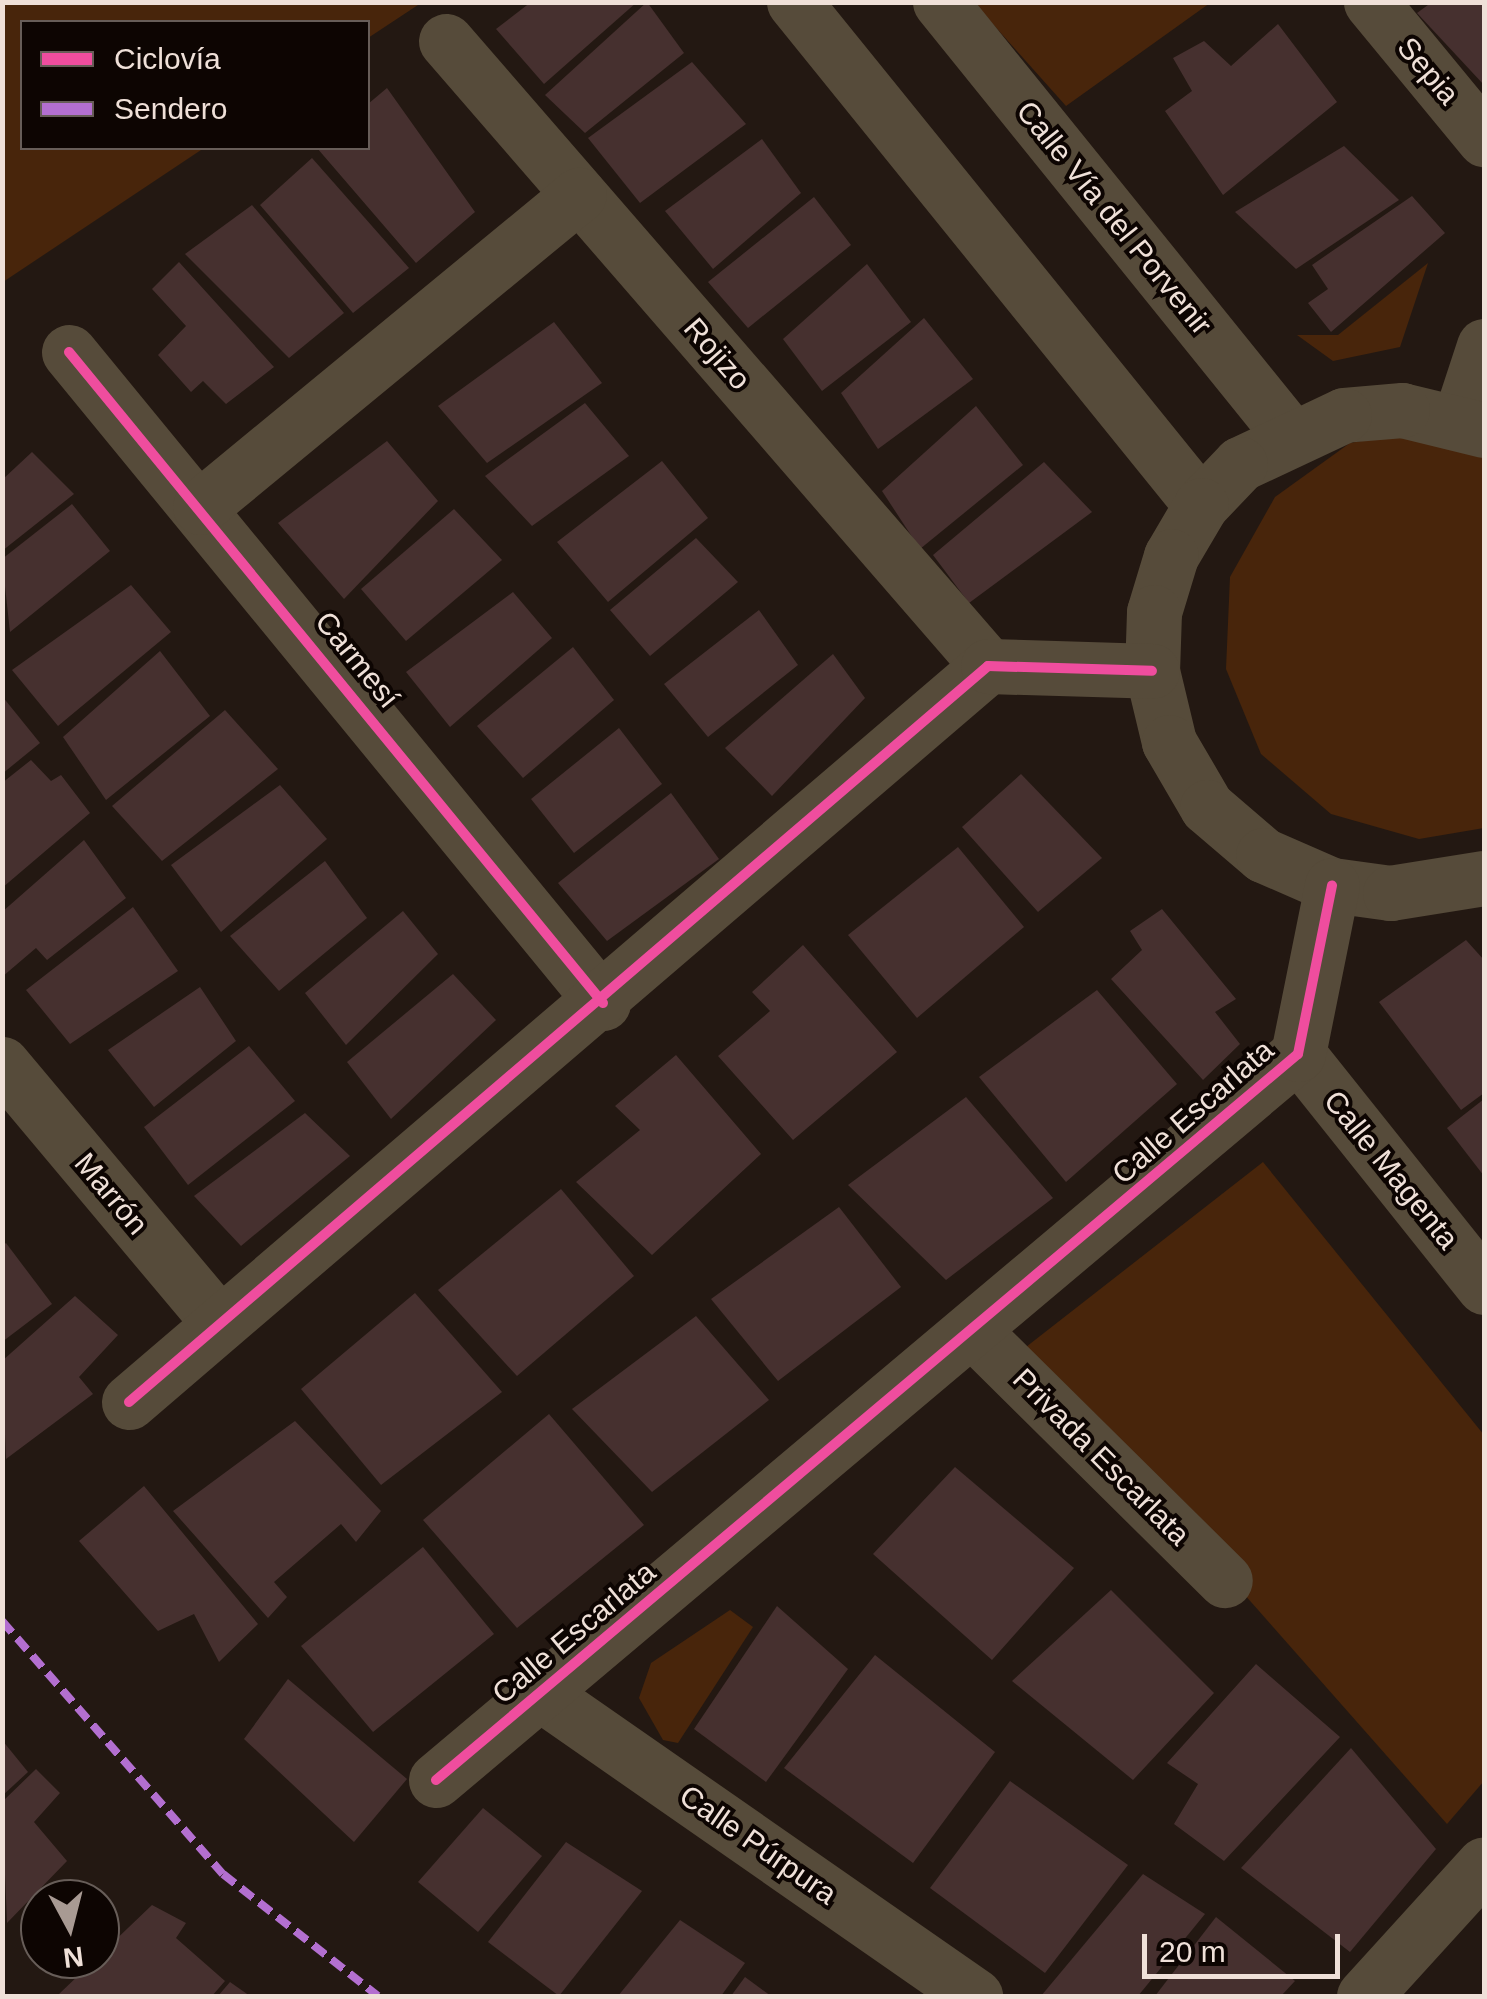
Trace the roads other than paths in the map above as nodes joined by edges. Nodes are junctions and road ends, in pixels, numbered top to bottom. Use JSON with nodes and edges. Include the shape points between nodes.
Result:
{"nodes":[{"id":1,"x":794,"y":2,"type":"edge"},
{"id":2,"x":940,"y":2,"type":"edge"},
{"id":3,"x":1372,"y":2,"type":"edge"},
{"id":4,"x":446,"y":41,"type":"dead end"},
{"id":5,"x":1484,"y":138,"type":"edge"},
{"id":6,"x":579,"y":195,"type":"junction"},
{"id":7,"x":1484,"y":346,"type":"edge"},
{"id":8,"x":69,"y":352,"type":"dead end"},
{"id":9,"x":1472,"y":424,"type":"edge"},
{"id":10,"x":1289,"y":434,"type":"junction"},
{"id":11,"x":1200,"y":505,"type":"junction"},
{"id":12,"x":200,"y":507,"type":"junction"},
{"id":13,"x":988,"y":666,"type":"junction"},
{"id":14,"x":1152,"y":670,"type":"junction"},
{"id":15,"x":1484,"y":878,"type":"edge"},
{"id":16,"x":1332,"y":885,"type":"junction"},
{"id":17,"x":603,"y":1003,"type":"junction"},
{"id":18,"x":1298,"y":1054,"type":"junction"},
{"id":19,"x":2,"y":1064,"type":"edge"},
{"id":20,"x":1484,"y":1287,"type":"edge"},
{"id":21,"x":220,"y":1324,"type":"junction"},
{"id":22,"x":976,"y":1334,"type":"junction"},
{"id":23,"x":128,"y":1402,"type":"dead end"},
{"id":24,"x":1225,"y":1580,"type":"dead end"},
{"id":25,"x":541,"y":1694,"type":"junction"},
{"id":26,"x":436,"y":1780,"type":"dead end"},
{"id":27,"x":1484,"y":1864,"type":"edge"},
{"id":28,"x":975,"y":1996,"type":"edge"},
{"id":29,"x":1364,"y":1996,"type":"edge"}],
"edges":[{"from":1,"to":11,"type":"street"},
{"from":2,"to":10,"type":"street","name":"Calle Vía del Porvenir"},
{"from":3,"to":5,"type":"street","name":"Sepia"},
{"from":4,"to":6,"type":"street","name":"Rojizo"},
{"from":6,"to":12,"type":"street"},
{"from":6,"to":13,"type":"street","name":"Rojizo"},
{"from":7,"to":9,"type":"street"},
{"from":8,"to":12,"type":"street","name":"Carmesí"},
{"from":9,"to":10,"type":"street","via":[[1344,415]]},
{"from":10,"to":11,"type":"street","via":[[1240,464]]},
{"from":11,"to":14,"type":"street","via":[[1154,612]]},
{"from":12,"to":17,"type":"street","name":"Carmesí"},
{"from":13,"to":14,"type":"street"},
{"from":13,"to":17,"type":"street"},
{"from":14,"to":16,"type":"street","via":[[1169,742],[1207,806],[1263,854]]},
{"from":15,"to":16,"type":"street","via":[[1390,893]]},
{"from":16,"to":18,"type":"street","name":"Calle Escarlata"},
{"from":17,"to":21,"type":"street"},
{"from":18,"to":20,"type":"street","name":"Calle Magenta"},
{"from":18,"to":22,"type":"street","name":"Calle Escarlata"},
{"from":19,"to":21,"type":"street","name":"Marrón"},
{"from":21,"to":23,"type":"street"},
{"from":22,"to":24,"type":"street","name":"Privada Escarlata"},
{"from":22,"to":25,"type":"street","name":"Calle Escarlata"},
{"from":25,"to":26,"type":"street","name":"Calle Escarlata"},
{"from":25,"to":28,"type":"street","name":"Calle Púrpura"},
{"from":27,"to":29,"type":"street"}]}
